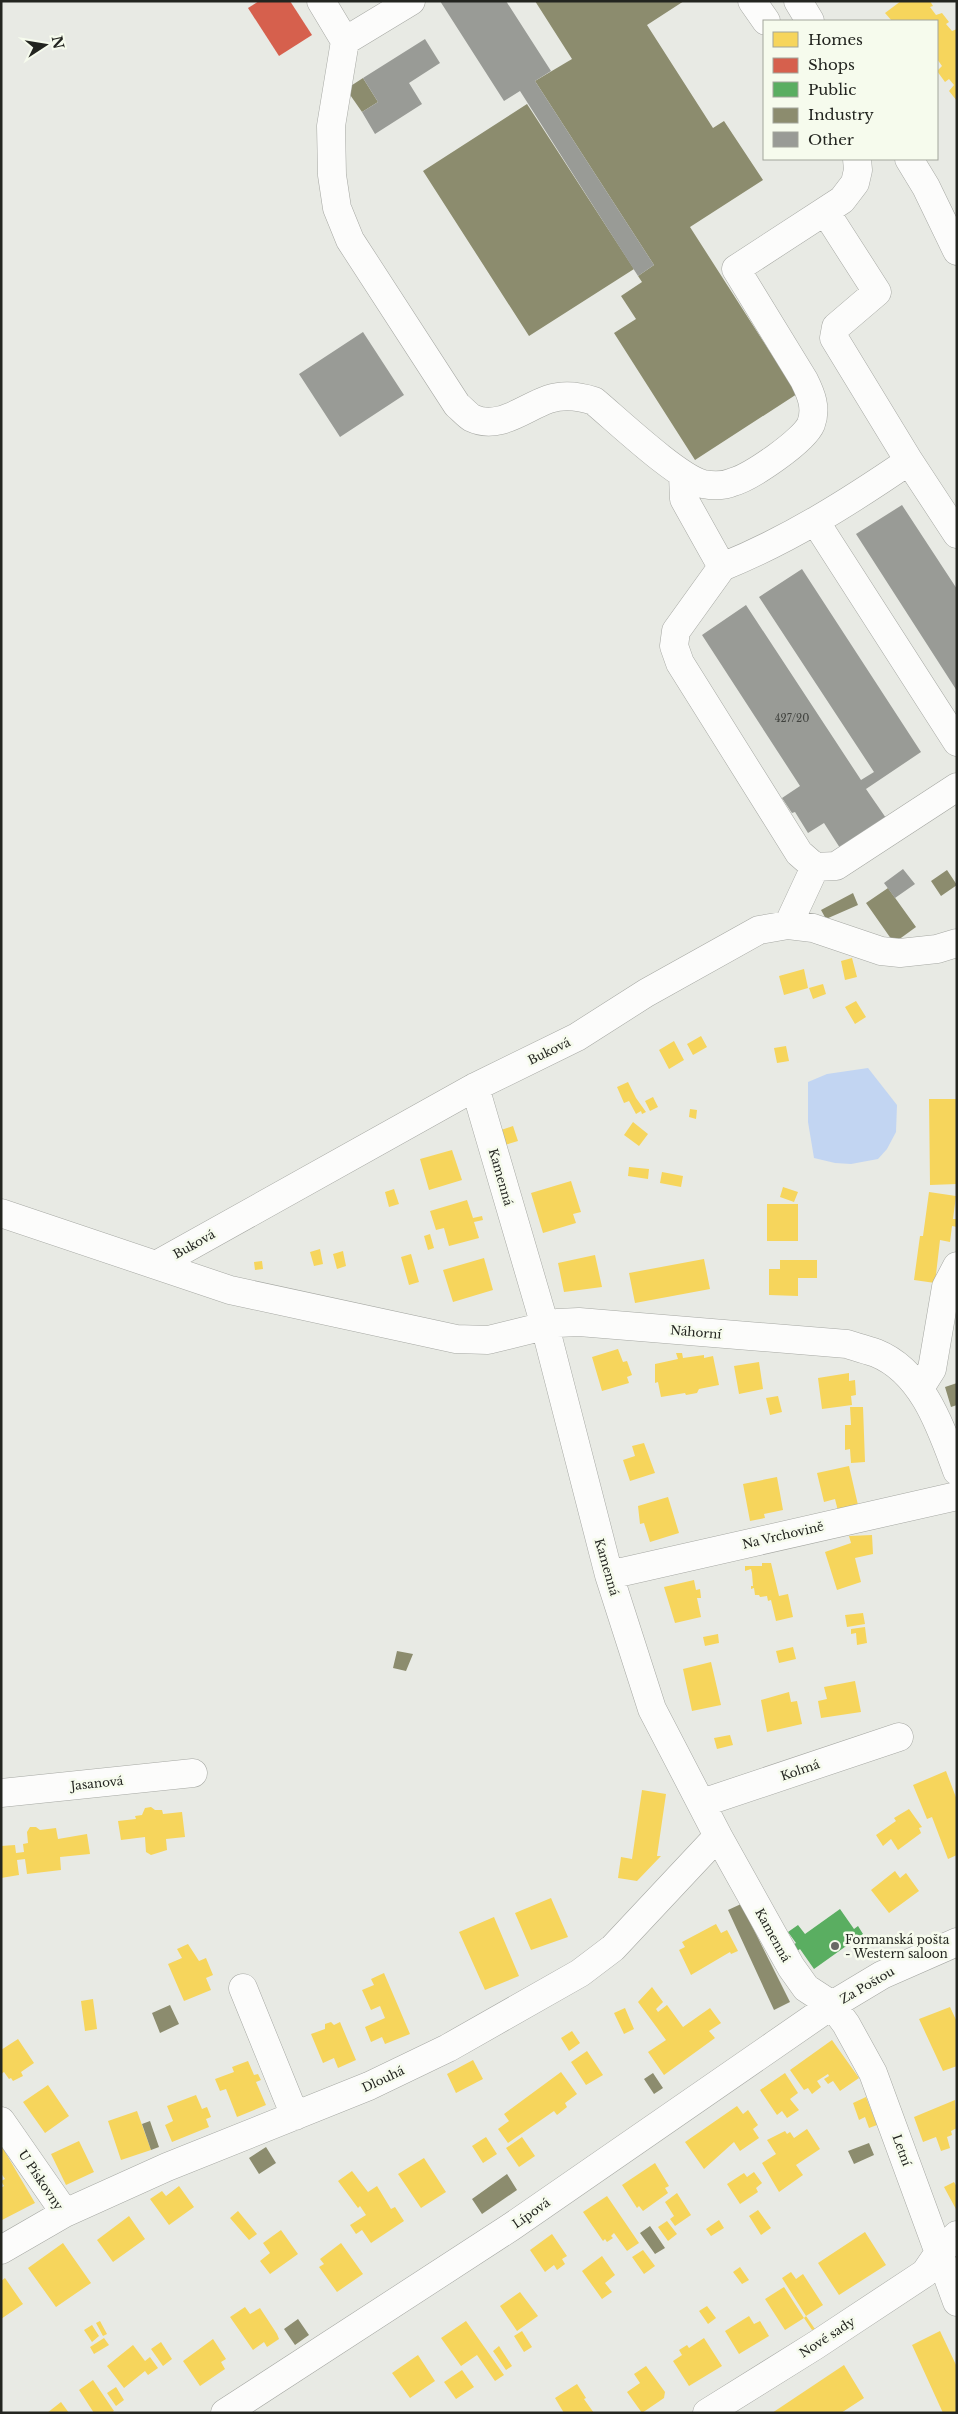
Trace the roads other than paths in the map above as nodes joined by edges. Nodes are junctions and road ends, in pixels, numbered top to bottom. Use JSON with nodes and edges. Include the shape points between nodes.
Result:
{"nodes":[{"id":1,"x":321,"y":1,"type":"edge"},
{"id":2,"x":411,"y":1,"type":"edge"},
{"id":3,"x":752,"y":1,"type":"edge"},
{"id":4,"x":798,"y":1,"type":"edge"},
{"id":5,"x":765,"y":20,"type":"edge"},
{"id":6,"x":809,"y":20,"type":"edge"},
{"id":7,"x":345,"y":41,"type":"junction"},
{"id":8,"x":857,"y":160,"type":"edge"},
{"id":9,"x":910,"y":160,"type":"edge"},
{"id":10,"x":825,"y":211,"type":"junction"},
{"id":11,"x":957,"y":252,"type":"edge"},
{"id":12,"x":909,"y":461,"type":"junction"},
{"id":13,"x":683,"y":475,"type":"junction"},
{"id":14,"x":816,"y":521,"type":"junction"},
{"id":15,"x":957,"y":534,"type":"edge"},
{"id":16,"x":722,"y":567,"type":"junction"},
{"id":17,"x":957,"y":742,"type":"edge"},
{"id":18,"x":957,"y":787,"type":"edge"},
{"id":19,"x":815,"y":867,"type":"junction"},
{"id":20,"x":788,"y":925,"type":"junction"},
{"id":21,"x":957,"y":944,"type":"edge"},
{"id":22,"x":475,"y":1087,"type":"junction"},
{"id":23,"x":1,"y":1212,"type":"edge"},
{"id":24,"x":158,"y":1264,"type":"junction"},
{"id":25,"x":957,"y":1266,"type":"edge"},
{"id":26,"x":545,"y":1326,"type":"junction"},
{"id":27,"x":920,"y":1388,"type":"junction"},
{"id":28,"x":955,"y":1461,"type":"edge"},
{"id":29,"x":957,"y":1496,"type":"edge"},
{"id":30,"x":609,"y":1575,"type":"junction"},
{"id":31,"x":899,"y":1737,"type":"dead end"},
{"id":32,"x":193,"y":1773,"type":"dead end"},
{"id":33,"x":1,"y":1793,"type":"edge"},
{"id":34,"x":702,"y":1803,"type":"junction"},
{"id":35,"x":718,"y":1836,"type":"junction"},
{"id":36,"x":957,"y":1942,"type":"edge"},
{"id":37,"x":243,"y":1988,"type":"dead end"},
{"id":38,"x":832,"y":2005,"type":"junction"},
{"id":39,"x":295,"y":2116,"type":"junction"},
{"id":40,"x":1,"y":2121,"type":"edge"},
{"id":41,"x":65,"y":2213,"type":"junction"},
{"id":42,"x":948,"y":2244,"type":"edge"},
{"id":43,"x":1,"y":2250,"type":"edge"},
{"id":44,"x":957,"y":2302,"type":"edge"},
{"id":45,"x":225,"y":2413,"type":"edge"},
{"id":46,"x":707,"y":2413,"type":"edge"}],
"edges":[{"from":1,"to":7,"type":"street"},
{"from":2,"to":7,"type":"street"},
{"from":3,"to":5,"type":"street"},
{"from":4,"to":6,"type":"street"},
{"from":7,"to":13,"type":"street","via":[[331,126],[332,175],[337,208],[350,240],[457,405],[473,418],[492,422],[511,418],[548,399],[583,397],[594,401]]},
{"from":8,"to":10,"type":"street","via":[[855,183],[842,200]]},
{"from":9,"to":11,"type":"street"},
{"from":10,"to":12,"type":"street","via":[[877,292],[836,327],[834,338]]},
{"from":10,"to":13,"type":"street","via":[[736,269],[810,390],[814,409],[808,430],[798,442],[734,482],[704,484]]},
{"from":12,"to":14,"type":"street"},
{"from":12,"to":15,"type":"street"},
{"from":13,"to":16,"type":"street","via":[[684,499]]},
{"from":14,"to":16,"type":"street","via":[[763,550]]},
{"from":14,"to":17,"type":"street"},
{"from":16,"to":19,"type":"street","via":[[676,631],[674,646],[680,663],[799,853]]},
{"from":18,"to":19,"type":"street","via":[[836,866]]},
{"from":19,"to":20,"type":"street"},
{"from":20,"to":21,"type":"street","name":"Buková","via":[[813,928],[881,952],[900,953]]},
{"from":20,"to":22,"type":"street","name":"Buková","via":[[759,930],[646,993],[577,1037]]},
{"from":22,"to":24,"type":"street","name":"Buková"},
{"from":22,"to":26,"type":"street","name":"Kamenná"},
{"from":23,"to":24,"type":"street","name":"Náhorní"},
{"from":24,"to":26,"type":"street","name":"Náhorní","via":[[230,1290],[456,1340],[488,1340]]},
{"from":25,"to":27,"type":"street","via":[[946,1287],[932,1369]]},
{"from":26,"to":27,"type":"street","name":"Náhorní","via":[[579,1322],[847,1344],[878,1354],[901,1369]]},
{"from":26,"to":30,"type":"street","name":"Kamenná"},
{"from":27,"to":28,"type":"street"},
{"from":29,"to":30,"type":"street","name":"Na Vrchovině"},
{"from":30,"to":34,"type":"street","name":"Kamenná","via":[[652,1709]]},
{"from":31,"to":34,"type":"street","name":"Kolmá"},
{"from":32,"to":33,"type":"street","name":"Jasanová"},
{"from":34,"to":35,"type":"street","name":"Kamenná"},
{"from":35,"to":38,"type":"street","name":"Kamenná","via":[[791,1967],[806,1988]]},
{"from":35,"to":39,"type":"street","name":"Dlouhá","via":[[613,1948],[580,1973],[448,2048],[369,2086]]},
{"from":36,"to":38,"type":"street","name":"Za Poštou","via":[[882,1975]]},
{"from":37,"to":39,"type":"street"},
{"from":38,"to":42,"type":"street","name":"Letní","via":[[859,2043]]},
{"from":38,"to":45,"type":"street","name":"Lípová","via":[[511,2227]]},
{"from":39,"to":41,"type":"street","name":"Dlouhá","via":[[167,2166]]},
{"from":40,"to":41,"type":"street","name":"U Pískovny"},
{"from":41,"to":43,"type":"street","name":"Dlouhá"},
{"from":42,"to":44,"type":"street","name":"Letní"},
{"from":42,"to":46,"type":"street","name":"Nové sady","via":[[925,2273]]}]}
